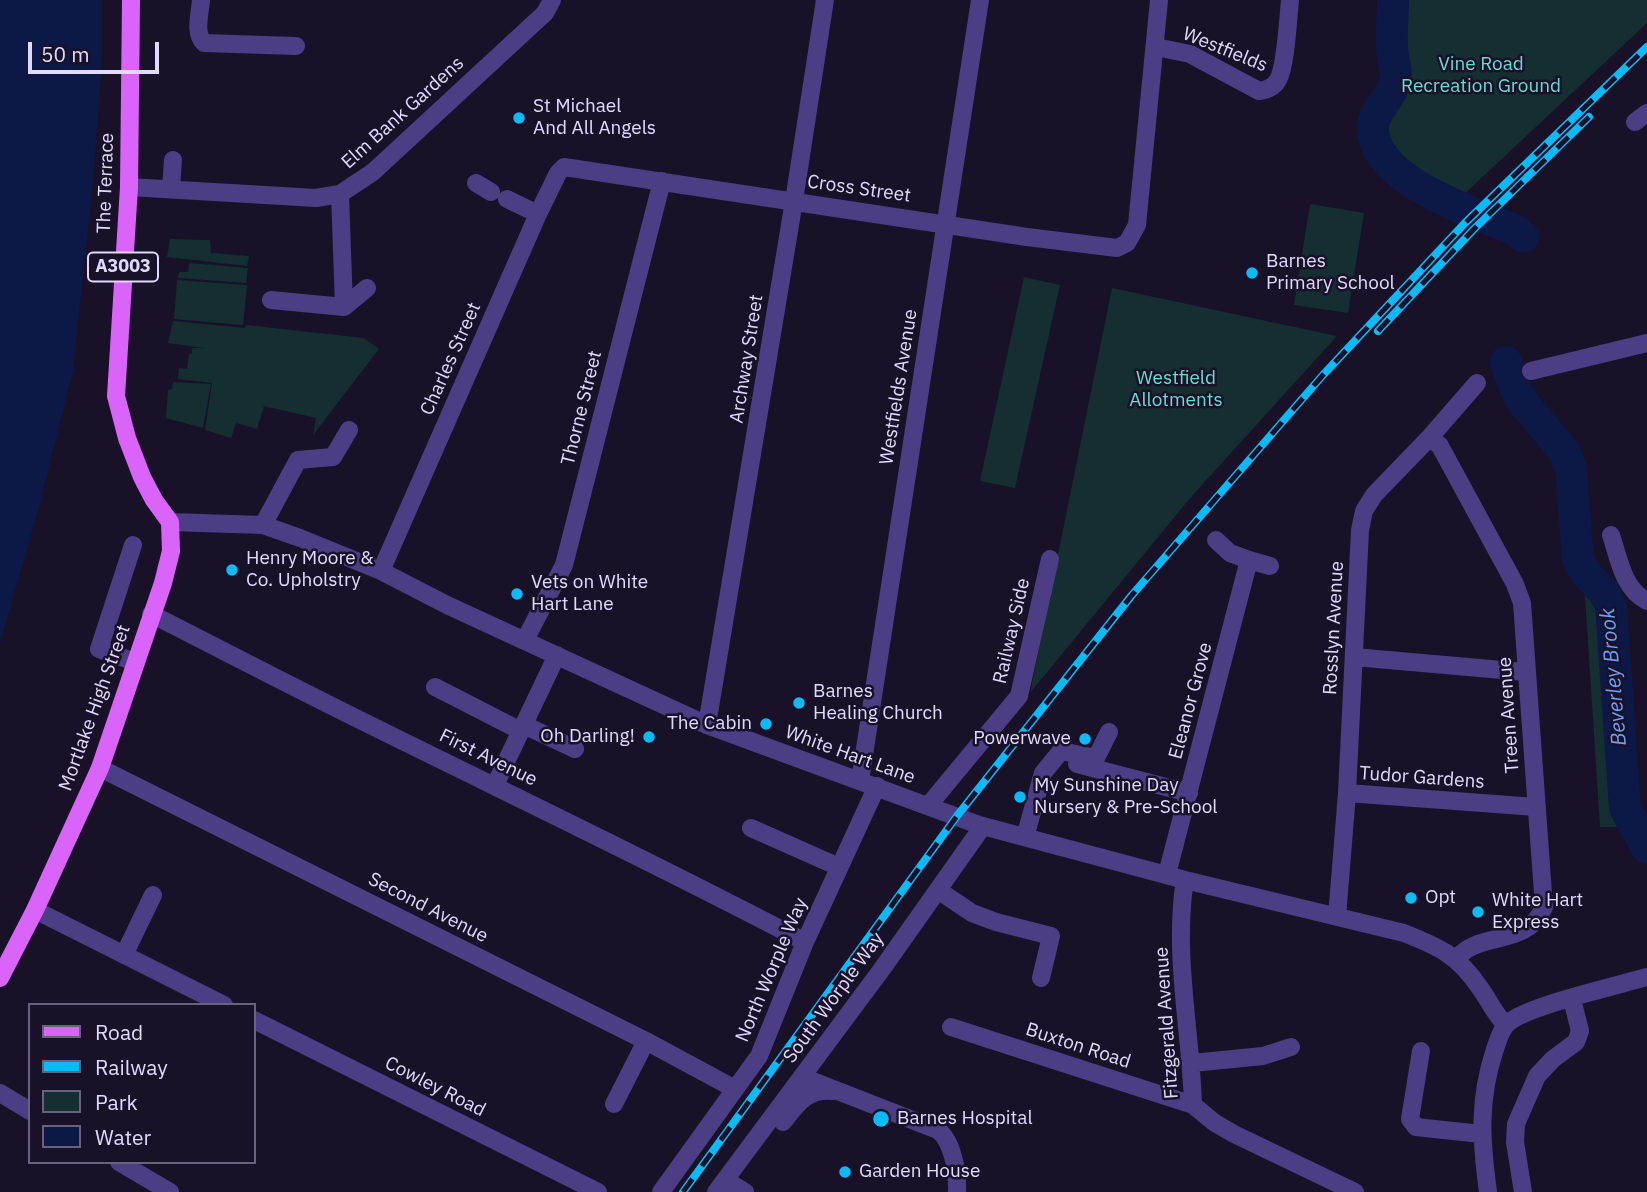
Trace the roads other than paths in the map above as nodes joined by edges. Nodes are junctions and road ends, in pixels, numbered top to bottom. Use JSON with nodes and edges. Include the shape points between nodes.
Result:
{"nodes":[{"id":1,"x":131,"y":0,"type":"edge"},
{"id":2,"x":201,"y":0,"type":"edge"},
{"id":3,"x":552,"y":0,"type":"edge"},
{"id":4,"x":825,"y":0,"type":"edge"},
{"id":5,"x":980,"y":0,"type":"edge"},
{"id":6,"x":1159,"y":0,"type":"edge"},
{"id":7,"x":1290,"y":0,"type":"edge"},
{"id":8,"x":296,"y":46,"type":"dead end"},
{"id":9,"x":1156,"y":47,"type":"junction"},
{"id":10,"x":173,"y":160,"type":"dead end"},
{"id":11,"x":565,"y":167,"type":"joint"},
{"id":12,"x":662,"y":181,"type":"junction"},
{"id":13,"x":129,"y":187,"type":"junction"},
{"id":14,"x":171,"y":189,"type":"junction"},
{"id":15,"x":491,"y":191,"type":"dead end"},
{"id":16,"x":340,"y":194,"type":"junction"},
{"id":17,"x":794,"y":201,"type":"junction"},
{"id":18,"x":538,"y":214,"type":"junction"},
{"id":19,"x":946,"y":223,"type":"junction"},
{"id":20,"x":367,"y":288,"type":"dead end"},
{"id":21,"x":271,"y":300,"type":"dead end"},
{"id":22,"x":344,"y":307,"type":"junction"},
{"id":23,"x":1647,"y":343,"type":"edge"},
{"id":24,"x":1531,"y":371,"type":"dead end"},
{"id":25,"x":1477,"y":383,"type":"dead end"},
{"id":26,"x":349,"y":430,"type":"dead end"},
{"id":27,"x":1430,"y":437,"type":"junction"},
{"id":28,"x":170,"y":522,"type":"junction"},
{"id":29,"x":263,"y":525,"type":"junction"},
{"id":30,"x":1611,"y":535,"type":"dead end"},
{"id":31,"x":1216,"y":540,"type":"dead end"},
{"id":32,"x":133,"y":545,"type":"dead end"},
{"id":33,"x":1050,"y":559,"type":"dead end"},
{"id":34,"x":1249,"y":560,"type":"junction"},
{"id":35,"x":1270,"y":566,"type":"dead end"},
{"id":36,"x":381,"y":572,"type":"junction"},
{"id":37,"x":1641,"y":598,"type":"edge"},
{"id":38,"x":151,"y":614,"type":"junction"},
{"id":39,"x":525,"y":640,"type":"junction"},
{"id":40,"x":557,"y":655,"type":"junction"},
{"id":41,"x":1353,"y":657,"type":"junction"},
{"id":42,"x":135,"y":662,"type":"junction"},
{"id":43,"x":1525,"y":672,"type":"junction"},
{"id":44,"x":435,"y":687,"type":"dead end"},
{"id":45,"x":707,"y":725,"type":"junction"},
{"id":46,"x":522,"y":728,"type":"junction"},
{"id":47,"x":1109,"y":732,"type":"dead end"},
{"id":48,"x":575,"y":750,"type":"dead end"},
{"id":49,"x":1068,"y":762,"type":"dead end"},
{"id":50,"x":100,"y":768,"type":"junction"},
{"id":51,"x":868,"y":783,"type":"junction"},
{"id":52,"x":495,"y":785,"type":"junction"},
{"id":53,"x":1189,"y":793,"type":"junction"},
{"id":54,"x":1347,"y":793,"type":"junction"},
{"id":55,"x":928,"y":806,"type":"junction"},
{"id":56,"x":1536,"y":807,"type":"junction"},
{"id":57,"x":983,"y":825,"type":"junction"},
{"id":58,"x":751,"y":828,"type":"dead end"},
{"id":59,"x":1025,"y":836,"type":"junction"},
{"id":60,"x":839,"y":867,"type":"junction"},
{"id":61,"x":1167,"y":874,"type":"junction"},
{"id":62,"x":1185,"y":880,"type":"junction"},
{"id":63,"x":938,"y":890,"type":"junction"},
{"id":64,"x":153,"y":895,"type":"dead end"},
{"id":65,"x":34,"y":910,"type":"junction"},
{"id":66,"x":1337,"y":917,"type":"junction"},
{"id":67,"x":805,"y":942,"type":"junction"},
{"id":68,"x":124,"y":955,"type":"junction"},
{"id":69,"x":1457,"y":958,"type":"junction"},
{"id":70,"x":1647,"y":977,"type":"edge"},
{"id":71,"x":0,"y":978,"type":"edge"},
{"id":72,"x":1041,"y":978,"type":"dead end"},
{"id":73,"x":1572,"y":999,"type":"junction"},
{"id":74,"x":220,"y":1003,"type":"edge"},
{"id":75,"x":256,"y":1021,"type":"edge"},
{"id":76,"x":1506,"y":1024,"type":"junction"},
{"id":77,"x":951,"y":1027,"type":"dead end"},
{"id":78,"x":646,"y":1041,"type":"junction"},
{"id":79,"x":1290,"y":1047,"type":"dead end"},
{"id":80,"x":1421,"y":1051,"type":"dead end"},
{"id":81,"x":1192,"y":1063,"type":"junction"},
{"id":82,"x":802,"y":1077,"type":"junction"},
{"id":83,"x":735,"y":1089,"type":"junction"},
{"id":84,"x":837,"y":1092,"type":"junction"},
{"id":85,"x":0,"y":1093,"type":"edge"},
{"id":86,"x":614,"y":1104,"type":"dead end"},
{"id":87,"x":1193,"y":1105,"type":"junction"},
{"id":88,"x":28,"y":1110,"type":"edge"},
{"id":89,"x":1481,"y":1134,"type":"junction"},
{"id":90,"x":122,"y":1164,"type":"edge"},
{"id":91,"x":730,"y":1188,"type":"edge"},
{"id":92,"x":170,"y":1192,"type":"edge"},
{"id":93,"x":598,"y":1192,"type":"edge"},
{"id":94,"x":661,"y":1192,"type":"edge"},
{"id":95,"x":957,"y":1192,"type":"edge"},
{"id":96,"x":1356,"y":1192,"type":"edge"},
{"id":97,"x":1488,"y":1192,"type":"edge"},
{"id":98,"x":1523,"y":1192,"type":"edge"}],
"edges":[{"from":1,"to":13,"type":"main road","name":"The Terrace","number":"A3003"},
{"from":2,"to":8,"type":"street","via":[[198,33],[204,43]]},
{"from":3,"to":16,"type":"street","name":"Elm Bank Gardens","via":[[545,13],[383,163]]},
{"from":4,"to":17,"type":"street","name":"Archway Street"},
{"from":5,"to":19,"type":"street","name":"Westfields Avenue"},
{"from":6,"to":9,"type":"street"},
{"from":7,"to":9,"type":"street","name":"Westfields","via":[[1281,72],[1267,90],[1259,91],[1190,54]]},
{"from":9,"to":19,"type":"street","name":"Cross Street","via":[[1137,225],[1127,243],[1117,248]]},
{"from":10,"to":14,"type":"street"},
{"from":11,"to":12,"type":"street","name":"Cross Street"},
{"from":11,"to":18,"type":"street","name":"Charles Street"},
{"from":12,"to":17,"type":"street","name":"Cross Street"},
{"from":12,"to":39,"type":"street","name":"Thorne Street","via":[[564,565]]},
{"from":13,"to":14,"type":"street","name":"Elm Bank Gardens"},
{"from":13,"to":28,"type":"main road","name":"The Terrace","number":"A3003","via":[[116,396],[142,477]]},
{"from":14,"to":16,"type":"street","name":"Elm Bank Gardens","via":[[316,198]]},
{"from":15,"to":18,"type":"street"},
{"from":16,"to":22,"type":"street"},
{"from":17,"to":19,"type":"street","name":"Cross Street"},
{"from":17,"to":45,"type":"street","name":"Archway Street"},
{"from":18,"to":36,"type":"street","name":"Charles Street"},
{"from":19,"to":51,"type":"street","name":"Westfields Avenue"},
{"from":20,"to":22,"type":"street"},
{"from":21,"to":22,"type":"street"},
{"from":23,"to":24,"type":"street"},
{"from":25,"to":27,"type":"street","name":"Rosslyn Avenue"},
{"from":26,"to":29,"type":"street","via":[[333,457],[298,460]]},
{"from":27,"to":41,"type":"street","name":"Rosslyn Avenue","via":[[1364,511]]},
{"from":27,"to":43,"type":"street","name":"Treen Avenue","via":[[1440,446],[1515,584],[1525,621]]},
{"from":28,"to":29,"type":"street","name":"White Hart Lane"},
{"from":28,"to":38,"type":"main road","name":"Mortlake High Street","via":[[171,551]]},
{"from":29,"to":36,"type":"street","name":"White Hart Lane"},
{"from":30,"to":37,"type":"street","via":[[1625,577]]},
{"from":31,"to":34,"type":"street","via":[[1230,553]]},
{"from":32,"to":42,"type":"street","via":[[99,649]]},
{"from":33,"to":55,"type":"street","name":"Railway Side","via":[[1019,696]]},
{"from":34,"to":35,"type":"street"},
{"from":34,"to":53,"type":"street","name":"Eleanor Grove"},
{"from":36,"to":39,"type":"street","name":"White Hart Lane"},
{"from":38,"to":42,"type":"main road","name":"Mortlake High Street"},
{"from":38,"to":52,"type":"street","name":"First Avenue"},
{"from":39,"to":40,"type":"street","name":"White Hart Lane"},
{"from":40,"to":45,"type":"street","name":"White Hart Lane"},
{"from":40,"to":46,"type":"street"},
{"from":41,"to":43,"type":"street"},
{"from":41,"to":54,"type":"street","name":"Rosslyn Avenue"},
{"from":42,"to":50,"type":"main road","name":"Mortlake High Street"},
{"from":43,"to":56,"type":"street","name":"Treen Avenue"},
{"from":44,"to":46,"type":"street"},
{"from":45,"to":51,"type":"street","name":"White Hart Lane"},
{"from":46,"to":48,"type":"street"},
{"from":46,"to":52,"type":"street"},
{"from":47,"to":59,"type":"street","via":[[1096,758],[1061,751],[1043,773]]},
{"from":49,"to":53,"type":"street"},
{"from":50,"to":65,"type":"main road","name":"Mortlake High Street"},
{"from":50,"to":78,"type":"street","name":"Second Avenue"},
{"from":51,"to":55,"type":"street","name":"White Hart Lane"},
{"from":51,"to":60,"type":"street","name":"North Worple Way"},
{"from":52,"to":67,"type":"street","name":"First Avenue"},
{"from":53,"to":61,"type":"street","name":"Eleanor Grove"},
{"from":54,"to":56,"type":"street","name":"Tudor Gardens"},
{"from":54,"to":66,"type":"street","name":"Rosslyn Avenue"},
{"from":55,"to":57,"type":"street","name":"White Hart Lane"},
{"from":56,"to":69,"type":"street","name":"Treen Avenue","via":[[1541,916],[1527,929],[1469,947]]},
{"from":57,"to":59,"type":"street","name":"White Hart Lane"},
{"from":57,"to":63,"type":"street","name":"South Worple Way"},
{"from":58,"to":60,"type":"street"},
{"from":59,"to":61,"type":"street","name":"White Hart Lane"},
{"from":60,"to":67,"type":"street","name":"North Worple Way"},
{"from":61,"to":62,"type":"street","name":"White Hart Lane"},
{"from":62,"to":66,"type":"street","name":"White Hart Lane"},
{"from":62,"to":81,"type":"street","name":"Fitzgerald Avenue","via":[[1181,920]]},
{"from":63,"to":72,"type":"street","via":[[996,922],[1051,936]]},
{"from":63,"to":82,"type":"street","name":"South Worple Way"},
{"from":64,"to":68,"type":"street"},
{"from":65,"to":68,"type":"street"},
{"from":65,"to":71,"type":"main road","name":"Mortlake High Street"},
{"from":66,"to":69,"type":"street","name":"White Hart Lane","via":[[1405,933]]},
{"from":67,"to":83,"type":"street","name":"North Worple Way","via":[[759,1056]]},
{"from":68,"to":74,"type":"street"},
{"from":69,"to":76,"type":"street","name":"White Hart Lane"},
{"from":70,"to":73,"type":"street"},
{"from":73,"to":76,"type":"street","via":[[1524,1012]]},
{"from":73,"to":98,"type":"street","via":[[1580,1031],[1576,1042],[1537,1076],[1516,1124]]},
{"from":75,"to":93,"type":"street","name":"Cowley Road"},
{"from":76,"to":89,"type":"street","via":[[1489,1067]]},
{"from":77,"to":87,"type":"street","name":"Buxton Road"},
{"from":78,"to":83,"type":"street","name":"Second Avenue"},
{"from":78,"to":86,"type":"street"},
{"from":79,"to":81,"type":"street","via":[[1263,1056]]},
{"from":80,"to":89,"type":"street","via":[[1410,1119],[1416,1127]]},
{"from":81,"to":87,"type":"street","name":"Fitzgerald Avenue"},
{"from":82,"to":84,"type":"street"},
{"from":82,"to":91,"type":"street","name":"South Worple Way"},
{"from":83,"to":94,"type":"street","name":"North Worple Way"},
{"from":84,"to":91,"type":"street","via":[[825,1090],[801,1099]]},
{"from":84,"to":95,"type":"street","via":[[938,1130],[944,1135]]},
{"from":85,"to":88,"type":"street"},
{"from":87,"to":96,"type":"street","name":"Fitzgerald Avenue","via":[[1234,1134]]},
{"from":89,"to":97,"type":"street"},
{"from":90,"to":92,"type":"street"}]}
